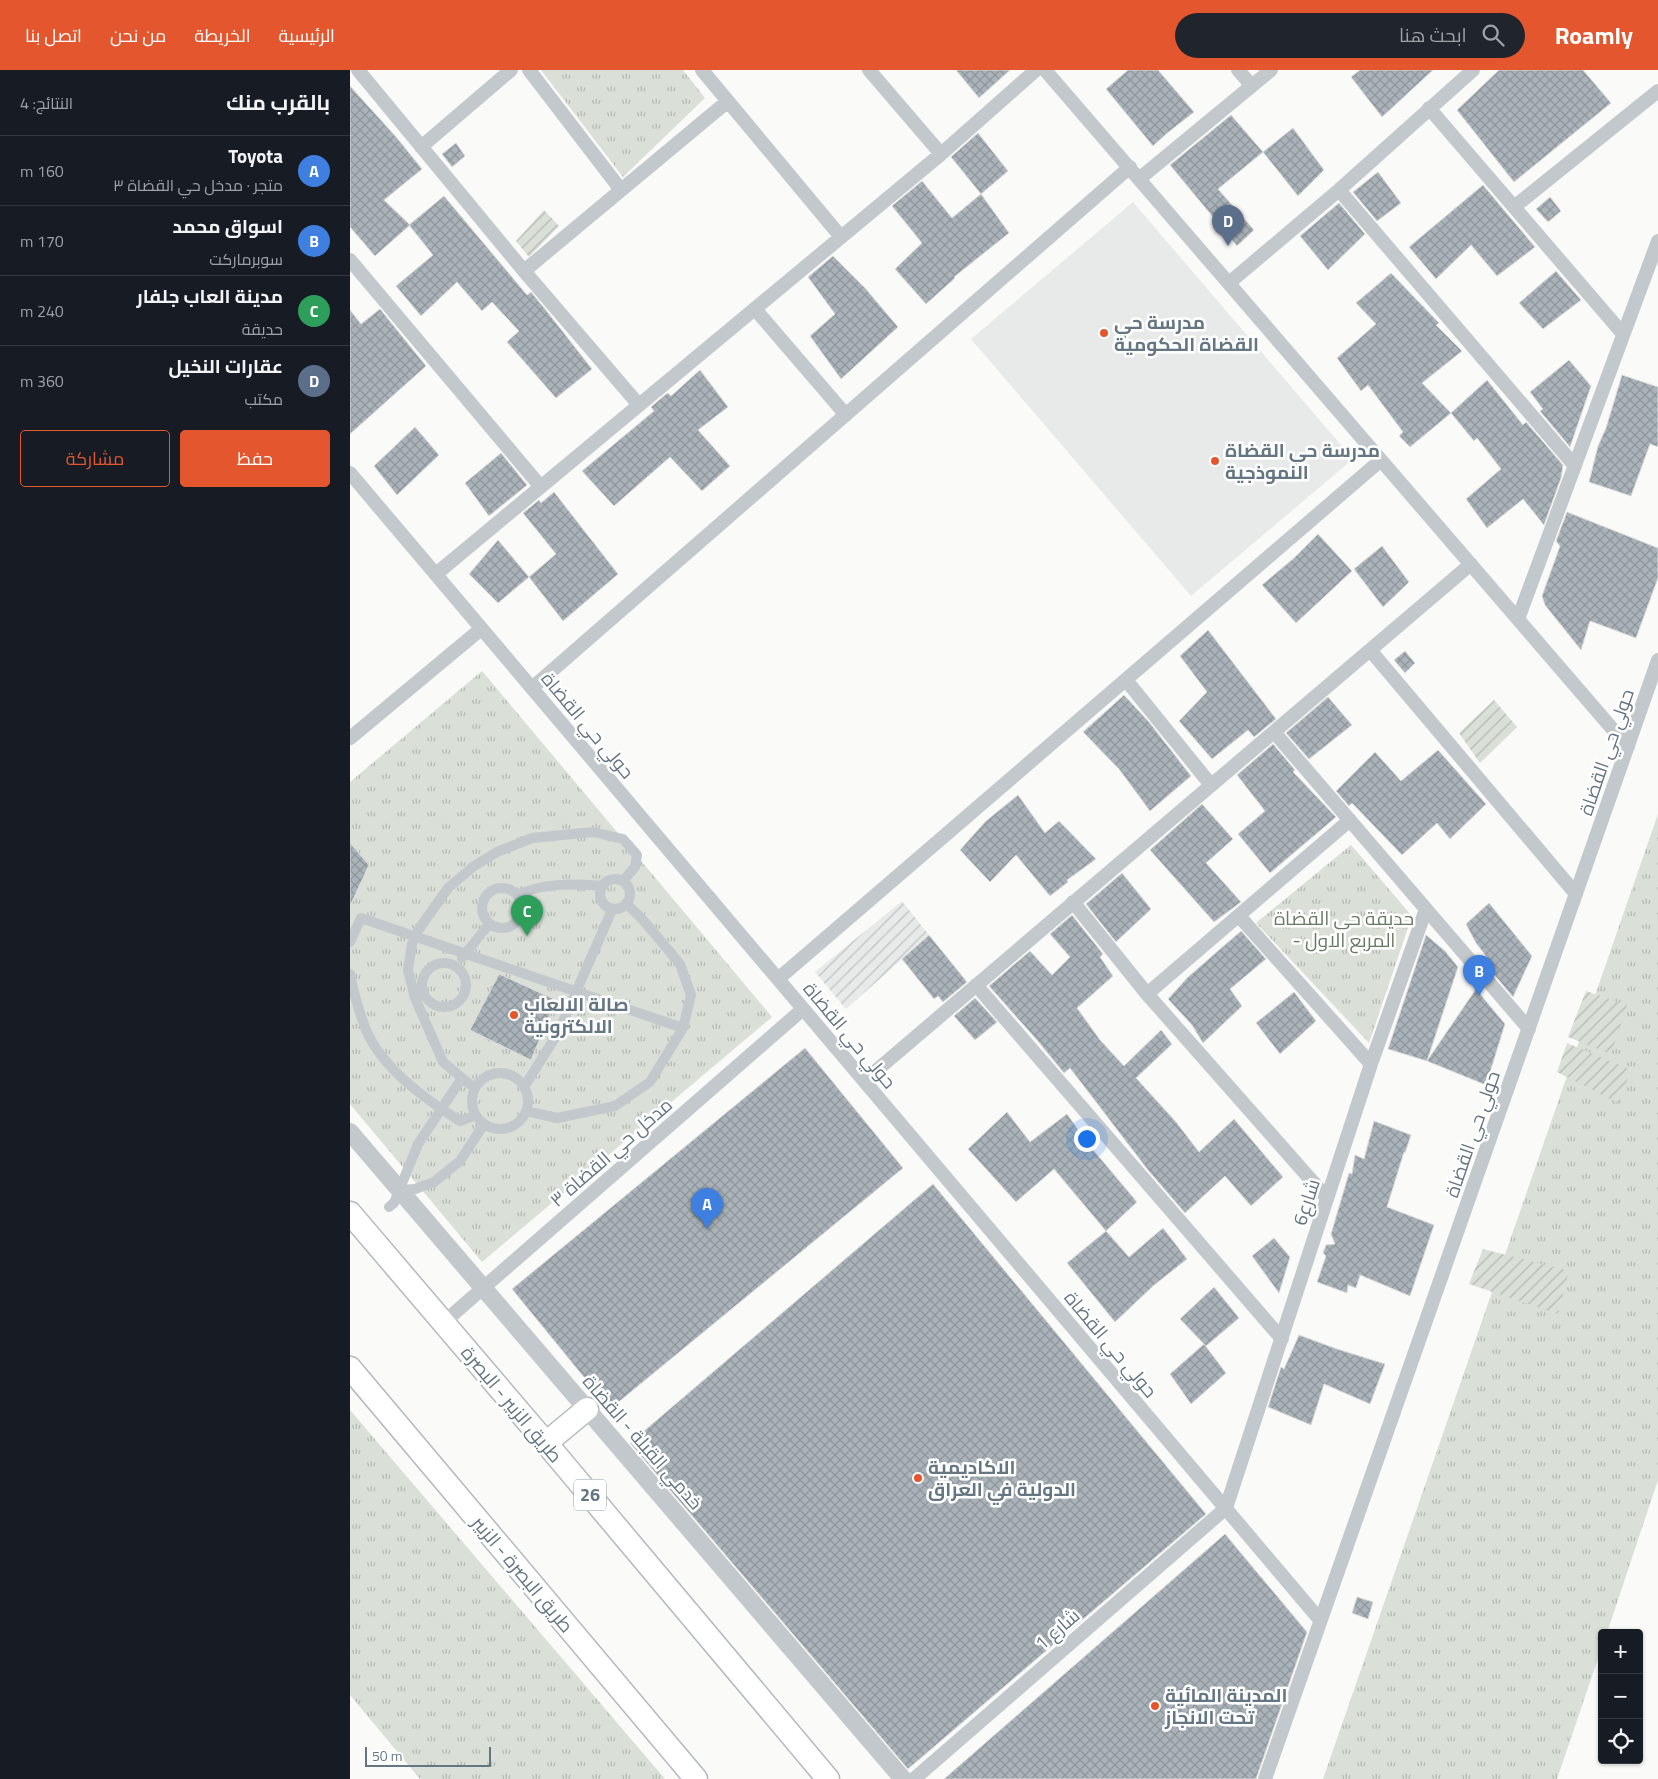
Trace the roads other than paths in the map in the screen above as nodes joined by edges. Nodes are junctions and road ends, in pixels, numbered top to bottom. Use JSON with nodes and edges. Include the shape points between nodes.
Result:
{"nodes":[{"id":1,"x":358,"y":70,"type":"edge"},
{"id":2,"x":511,"y":70,"type":"edge"},
{"id":3,"x":529,"y":70,"type":"edge"},
{"id":4,"x":702,"y":70,"type":"edge"},
{"id":5,"x":869,"y":70,"type":"edge"},
{"id":6,"x":1036,"y":70,"type":"edge"},
{"id":7,"x":1045,"y":70,"type":"edge"},
{"id":8,"x":1238,"y":70,"type":"edge"},
{"id":9,"x":1271,"y":70,"type":"edge"},
{"id":10,"x":1474,"y":70,"type":"edge"},
{"id":11,"x":1252,"y":86,"type":"junction"},
{"id":12,"x":1658,"y":91,"type":"edge"},
{"id":13,"x":728,"y":101,"type":"junction"},
{"id":14,"x":1429,"y":108,"type":"junction"},
{"id":15,"x":422,"y":147,"type":"junction"},
{"id":16,"x":941,"y":154,"type":"junction"},
{"id":17,"x":1130,"y":168,"type":"junction"},
{"id":18,"x":1139,"y":179,"type":"junction"},
{"id":19,"x":621,"y":190,"type":"junction"},
{"id":20,"x":1339,"y":190,"type":"junction"},
{"id":21,"x":1514,"y":207,"type":"junction"},
{"id":22,"x":841,"y":237,"type":"junction"},
{"id":23,"x":1658,"y":241,"type":"edge"},
{"id":24,"x":352,"y":267,"type":"edge"},
{"id":25,"x":524,"y":271,"type":"junction"},
{"id":26,"x":1230,"y":284,"type":"junction"},
{"id":27,"x":755,"y":309,"type":"junction"},
{"id":28,"x":1624,"y":334,"type":"junction"},
{"id":29,"x":639,"y":405,"type":"junction"},
{"id":30,"x":846,"y":415,"type":"junction"},
{"id":31,"x":1381,"y":460,"type":"junction"},
{"id":32,"x":1574,"y":466,"type":"junction"},
{"id":33,"x":350,"y":473,"type":"edge"},
{"id":34,"x":541,"y":487,"type":"junction"},
{"id":35,"x":1471,"y":564,"type":"junction"},
{"id":36,"x":436,"y":574,"type":"junction"},
{"id":37,"x":1518,"y":619,"type":"junction"},
{"id":38,"x":481,"y":629,"type":"junction"},
{"id":39,"x":1370,"y":650,"type":"junction"},
{"id":40,"x":1658,"y":660,"type":"edge"},
{"id":41,"x":1126,"y":680,"type":"junction"},
{"id":42,"x":532,"y":688,"type":"junction"},
{"id":43,"x":1274,"y":732,"type":"junction"},
{"id":44,"x":350,"y":738,"type":"edge"},
{"id":45,"x":1628,"y":747,"type":"junction"},
{"id":46,"x":1211,"y":785,"type":"junction"},
{"id":47,"x":1350,"y":820,"type":"junction"},
{"id":48,"x":623,"y":881,"type":"junction"},
{"id":49,"x":602,"y":886,"type":"junction"},
{"id":50,"x":1576,"y":894,"type":"junction"},
{"id":51,"x":518,"y":895,"type":"junction"},
{"id":52,"x":1074,"y":902,"type":"junction"},
{"id":53,"x":627,"y":904,"type":"junction"},
{"id":54,"x":1426,"y":909,"type":"junction"},
{"id":55,"x":612,"y":910,"type":"junction"},
{"id":56,"x":1238,"y":916,"type":"junction"},
{"id":57,"x":489,"y":924,"type":"junction"},
{"id":58,"x":416,"y":937,"type":"junction"},
{"id":59,"x":350,"y":942,"type":"edge"},
{"id":60,"x":465,"y":954,"type":"junction"},
{"id":61,"x":456,"y":966,"type":"junction"},
{"id":62,"x":350,"y":974,"type":"edge"},
{"id":63,"x":778,"y":979,"type":"junction"},
{"id":64,"x":976,"y":985,"type":"junction"},
{"id":65,"x":576,"y":992,"type":"junction"},
{"id":66,"x":1147,"y":994,"type":"junction"},
{"id":67,"x":803,"y":1009,"type":"junction"},
{"id":68,"x":683,"y":1028,"type":"junction"},
{"id":69,"x":1529,"y":1029,"type":"junction"},
{"id":70,"x":1371,"y":1064,"type":"junction"},
{"id":71,"x":462,"y":1078,"type":"junction"},
{"id":72,"x":864,"y":1081,"type":"junction"},
{"id":73,"x":524,"y":1087,"type":"junction"},
{"id":74,"x":476,"y":1088,"type":"junction"},
{"id":75,"x":441,"y":1109,"type":"junction"},
{"id":76,"x":526,"y":1110,"type":"junction"},
{"id":77,"x":476,"y":1115,"type":"junction"},
{"id":78,"x":484,"y":1124,"type":"junction"},
{"id":79,"x":350,"y":1132,"type":"edge"},
{"id":80,"x":399,"y":1190,"type":"junction"},
{"id":81,"x":1327,"y":1198,"type":"junction"},
{"id":82,"x":389,"y":1207,"type":"dead end"},
{"id":83,"x":350,"y":1213,"type":"edge"},
{"id":84,"x":484,"y":1288,"type":"junction"},
{"id":85,"x":443,"y":1323,"type":"junction"},
{"id":86,"x":1282,"y":1339,"type":"junction"},
{"id":87,"x":350,"y":1368,"type":"edge"},
{"id":88,"x":587,"y":1410,"type":"junction"},
{"id":89,"x":546,"y":1443,"type":"junction"},
{"id":90,"x":1226,"y":1508,"type":"junction"},
{"id":91,"x":1320,"y":1620,"type":"junction"},
{"id":92,"x":696,"y":1779,"type":"edge"},
{"id":93,"x":828,"y":1779,"type":"edge"},
{"id":94,"x":903,"y":1779,"type":"edge"},
{"id":95,"x":914,"y":1779,"type":"edge"},
{"id":96,"x":1265,"y":1779,"type":"edge"}],
"edges":[{"from":1,"to":15,"type":"street"},
{"from":2,"to":15,"type":"street"},
{"from":3,"to":19,"type":"street"},
{"from":4,"to":13,"type":"street"},
{"from":5,"to":16,"type":"street"},
{"from":6,"to":16,"type":"street"},
{"from":7,"to":17,"type":"street"},
{"from":8,"to":11,"type":"street"},
{"from":9,"to":11,"type":"street"},
{"from":10,"to":14,"type":"street"},
{"from":11,"to":18,"type":"street"},
{"from":12,"to":21,"type":"street"},
{"from":13,"to":19,"type":"street"},
{"from":13,"to":22,"type":"street"},
{"from":14,"to":20,"type":"street"},
{"from":14,"to":21,"type":"street"},
{"from":15,"to":25,"type":"street"},
{"from":16,"to":22,"type":"street"},
{"from":17,"to":18,"type":"street"},
{"from":17,"to":30,"type":"street"},
{"from":18,"to":26,"type":"street"},
{"from":19,"to":25,"type":"street"},
{"from":20,"to":26,"type":"street"},
{"from":20,"to":32,"type":"street"},
{"from":21,"to":28,"type":"street"},
{"from":22,"to":27,"type":"street"},
{"from":23,"to":28,"type":"street"},
{"from":24,"to":34,"type":"street"},
{"from":25,"to":29,"type":"street"},
{"from":26,"to":31,"type":"street"},
{"from":27,"to":29,"type":"street"},
{"from":27,"to":30,"type":"street"},
{"from":28,"to":32,"type":"street"},
{"from":29,"to":34,"type":"street"},
{"from":30,"to":42,"type":"street"},
{"from":31,"to":35,"type":"street"},
{"from":31,"to":41,"type":"street"},
{"from":32,"to":37,"type":"street"},
{"from":33,"to":36,"type":"street","name":"حولي حي القضاة"},
{"from":34,"to":36,"type":"street"},
{"from":35,"to":37,"type":"street"},
{"from":35,"to":39,"type":"street"},
{"from":36,"to":38,"type":"street","name":"حولي حي القضاة"},
{"from":37,"to":45,"type":"street"},
{"from":38,"to":42,"type":"street","name":"حولي حي القضاة"},
{"from":38,"to":44,"type":"street"},
{"from":39,"to":43,"type":"street"},
{"from":39,"to":50,"type":"street"},
{"from":40,"to":45,"type":"street","name":"حولي حي القضاة"},
{"from":41,"to":46,"type":"street"},
{"from":41,"to":63,"type":"street"},
{"from":42,"to":63,"type":"street","name":"حولي حي القضاة"},
{"from":43,"to":46,"type":"street"},
{"from":43,"to":47,"type":"street"},
{"from":45,"to":50,"type":"street","name":"حولي حي القضاة"},
{"from":46,"to":52,"type":"street"},
{"from":47,"to":54,"type":"street"},
{"from":47,"to":56,"type":"street"},
{"from":48,"to":49,"type":"street","via":[[615,879]]},
{"from":48,"to":53,"type":"street","via":[[631,896]]},
{"from":48,"to":58,"type":"street","via":[[635,867],[636,855],[623,839],[593,832],[532,838],[497,852],[448,888]]},
{"from":49,"to":51,"type":"street","via":[[564,884],[527,890]]},
{"from":49,"to":55,"type":"street","via":[[601,900]]},
{"from":50,"to":69,"type":"street","name":"حولي حي القضاة"},
{"from":51,"to":57,"type":"street","via":[[522,904],[516,923],[498,928]]},
{"from":51,"to":57,"type":"street","via":[[503,888],[487,894],[482,904],[483,915]]},
{"from":52,"to":64,"type":"street"},
{"from":52,"to":66,"type":"street"},
{"from":53,"to":55,"type":"street"},
{"from":53,"to":68,"type":"street","via":[[680,964],[691,995]]},
{"from":54,"to":69,"type":"street"},
{"from":54,"to":70,"type":"street","name":"شارع6"},
{"from":55,"to":65,"type":"street"},
{"from":56,"to":66,"type":"street"},
{"from":56,"to":70,"type":"street"},
{"from":57,"to":60,"type":"street"},
{"from":58,"to":59,"type":"street","via":[[361,918]]},
{"from":58,"to":60,"type":"street"},
{"from":58,"to":71,"type":"street","via":[[408,970],[415,998],[443,1062]]},
{"from":60,"to":61,"type":"street"},
{"from":60,"to":65,"type":"street"},
{"from":61,"to":61,"type":"street","via":[[436,964],[427,970],[422,990],[434,1006],[454,1006],[466,991],[467,981]]},
{"from":62,"to":75,"type":"street","via":[[367,1031],[389,1066]]},
{"from":63,"to":67,"type":"street","name":"حولي حي القضاة"},
{"from":64,"to":72,"type":"street"},
{"from":64,"to":86,"type":"street"},
{"from":65,"to":68,"type":"street"},
{"from":65,"to":73,"type":"street","via":[[558,1033]]},
{"from":66,"to":81,"type":"street"},
{"from":67,"to":72,"type":"street","name":"حولي حي القضاة"},
{"from":67,"to":84,"type":"street","name":"مدخل حي القضاة ٣"},
{"from":68,"to":76,"type":"street","via":[[650,1082],[614,1106],[557,1118]]},
{"from":69,"to":91,"type":"street","name":"حولي حي القضاة"},
{"from":70,"to":81,"type":"street","name":"شارع6"},
{"from":71,"to":74,"type":"street"},
{"from":71,"to":75,"type":"street"},
{"from":72,"to":90,"type":"street","name":"حولي حي القضاة"},
{"from":73,"to":74,"type":"street","via":[[518,1080],[500,1073],[490,1075]]},
{"from":73,"to":76,"type":"street"},
{"from":74,"to":77,"type":"street","via":[[472,1096]]},
{"from":75,"to":77,"type":"street","via":[[460,1121]]},
{"from":75,"to":80,"type":"street","via":[[418,1144]]},
{"from":76,"to":78,"type":"street","via":[[513,1126],[504,1129]]},
{"from":77,"to":78,"type":"street"},
{"from":78,"to":80,"type":"street","via":[[460,1161],[434,1182]]},
{"from":79,"to":80,"type":"street","name":"خدمي القبلة - القضاة"},
{"from":80,"to":82,"type":"street"},
{"from":80,"to":84,"type":"street","name":"خدمي القبلة - القضاة"},
{"from":81,"to":86,"type":"street","name":"شارع6"},
{"from":83,"to":85,"type":"highway","name":"طريق الزبير - البصرة","number":"26"},
{"from":84,"to":85,"type":"street","name":"مدخل حي القضاة ٣"},
{"from":84,"to":88,"type":"street","name":"خدمي القبلة - القضاة"},
{"from":85,"to":89,"type":"highway","name":"طريق الزبير - البصرة","number":"26"},
{"from":86,"to":90,"type":"street","name":"شارع6"},
{"from":87,"to":92,"type":"highway","name":"طريق البصرة - الزبير"},
{"from":88,"to":89,"type":"highway"},
{"from":88,"to":94,"type":"street","name":"خدمي القبلة - القضاة"},
{"from":89,"to":93,"type":"highway","name":"طريق الزبير - البصرة","number":"26"},
{"from":90,"to":91,"type":"street","name":"حولي حي القضاة"},
{"from":90,"to":95,"type":"street","name":"شارع 1"},
{"from":91,"to":96,"type":"street","name":"حولي حي القضاة"}]}
